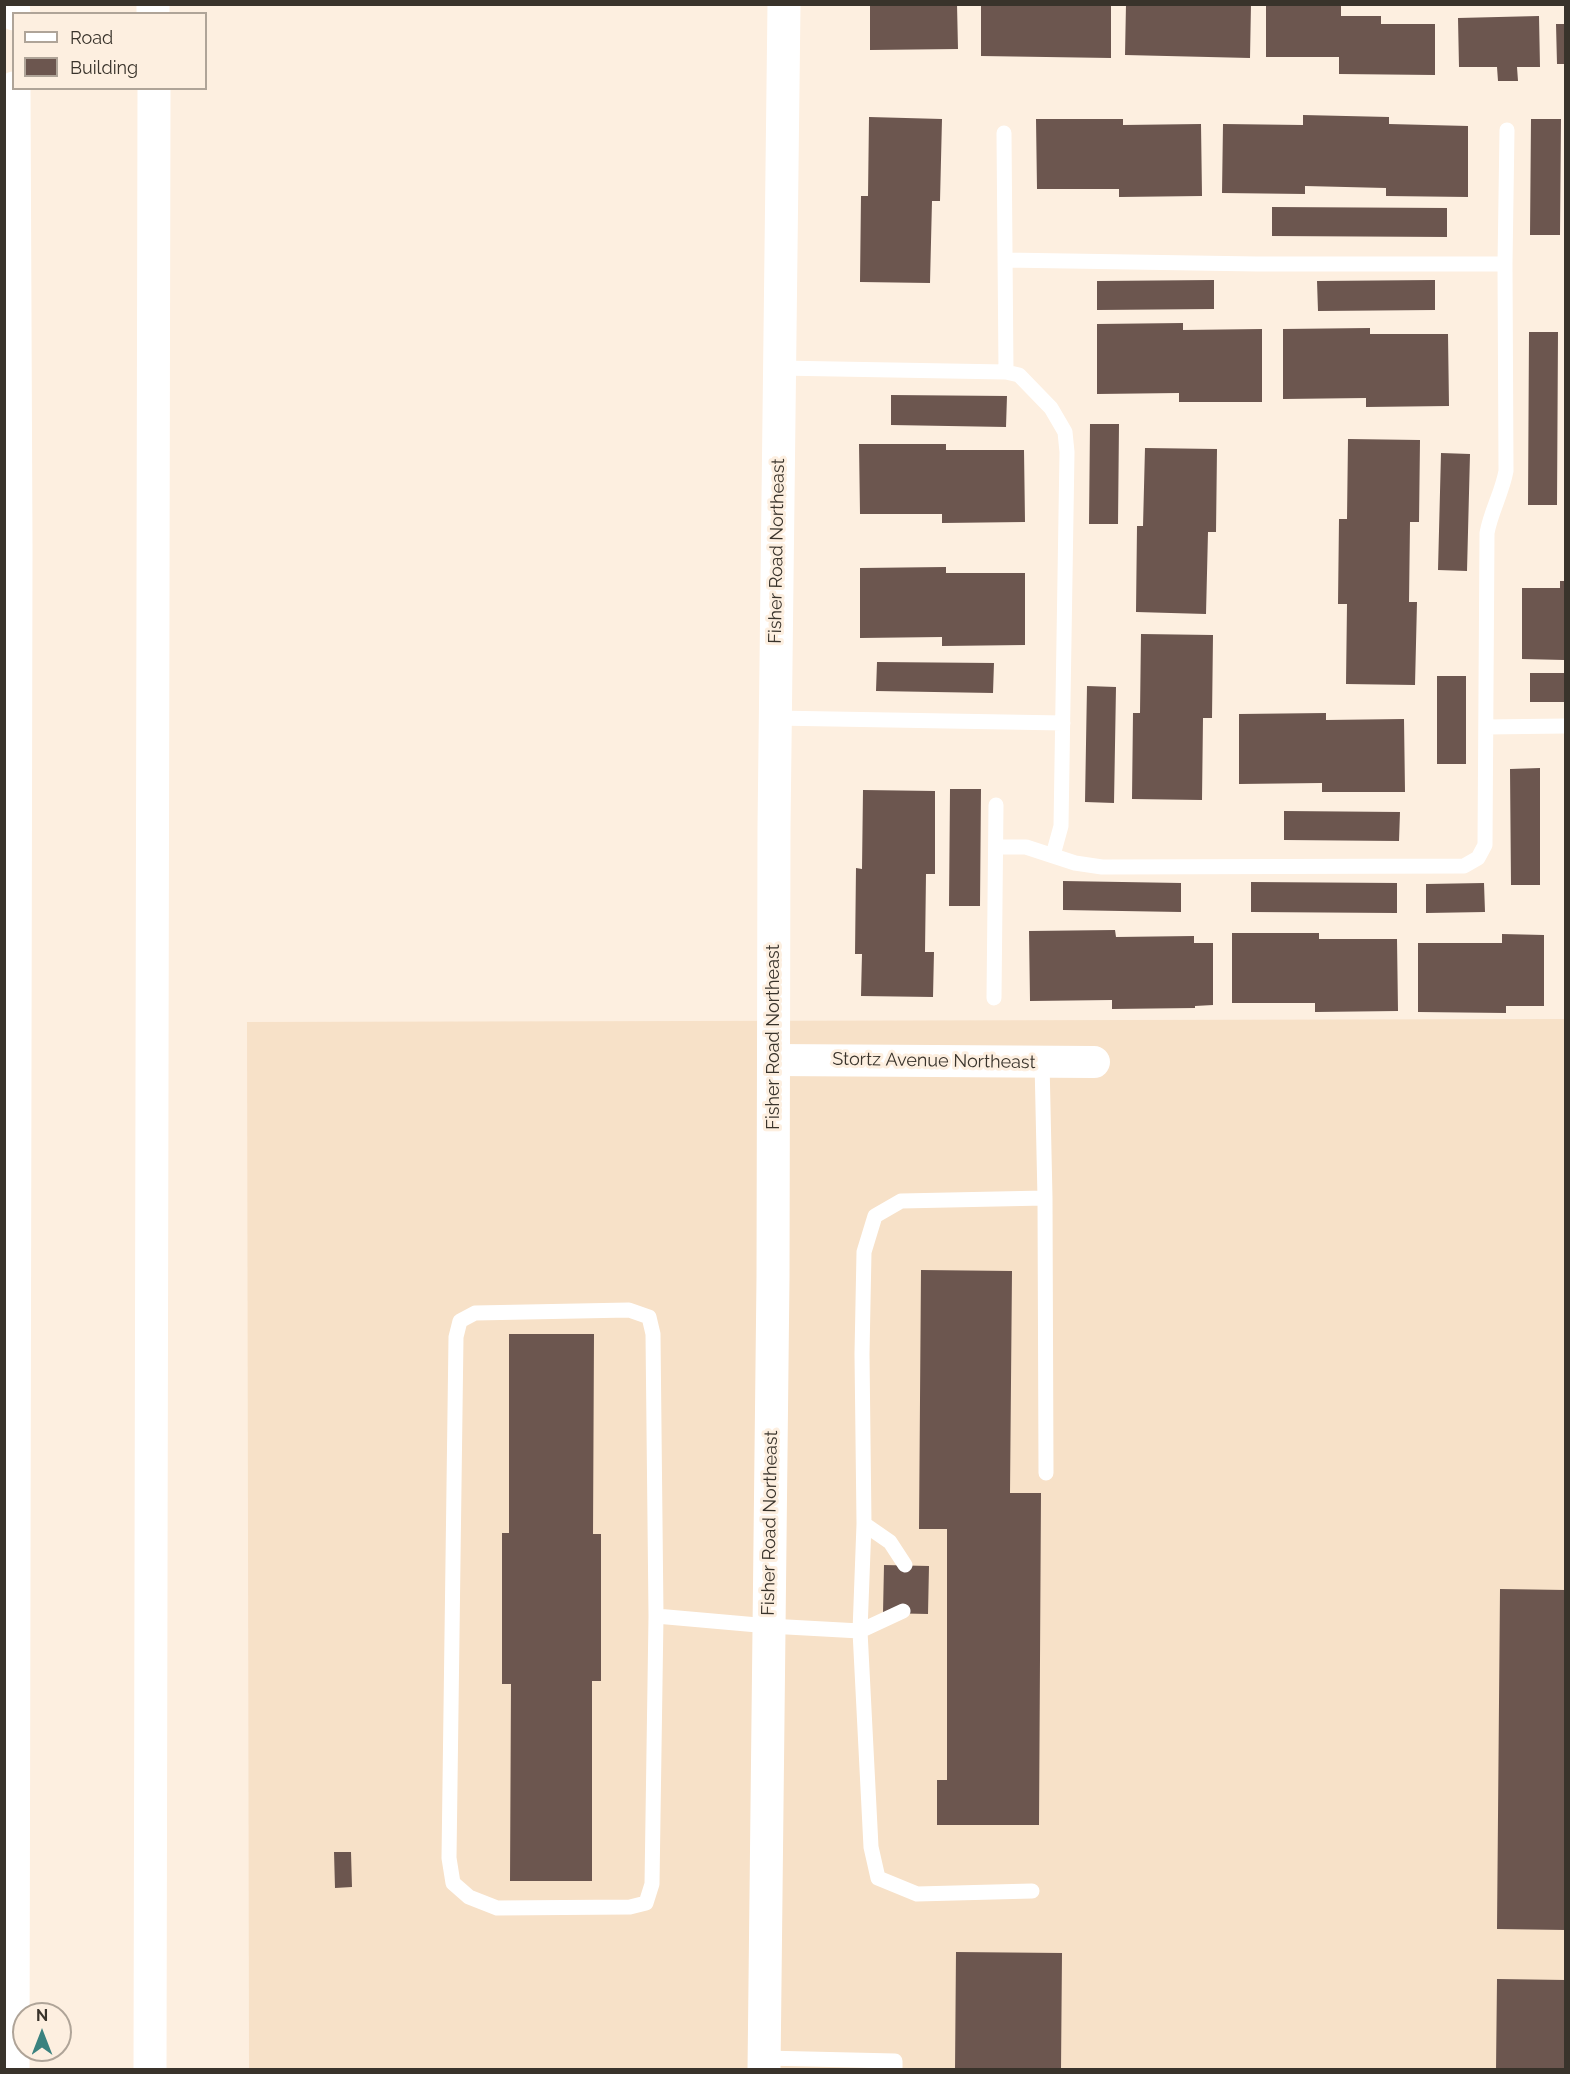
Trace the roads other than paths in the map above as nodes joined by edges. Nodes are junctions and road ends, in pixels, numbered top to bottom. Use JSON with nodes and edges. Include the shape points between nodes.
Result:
{"nodes":[{"id":1,"x":784,"y":4,"type":"edge"},
{"id":2,"x":14,"y":90,"type":"edge"},
{"id":3,"x":154,"y":90,"type":"edge"},
{"id":4,"x":1507,"y":130,"type":"dead end"},
{"id":5,"x":1004,"y":133,"type":"dead end"},
{"id":6,"x":1005,"y":260,"type":"junction"},
{"id":7,"x":1505,"y":264,"type":"junction"},
{"id":8,"x":779,"y":368,"type":"junction"},
{"id":9,"x":1006,"y":372,"type":"junction"},
{"id":10,"x":775,"y":718,"type":"junction"},
{"id":11,"x":1064,"y":723,"type":"junction"},
{"id":12,"x":1566,"y":726,"type":"edge"},
{"id":13,"x":1486,"y":727,"type":"junction"},
{"id":14,"x":996,"y":805,"type":"dead end"},
{"id":15,"x":996,"y":847,"type":"junction"},
{"id":16,"x":1053,"y":855,"type":"junction"},
{"id":17,"x":994,"y":998,"type":"dead end"},
{"id":18,"x":774,"y":1060,"type":"junction"},
{"id":19,"x":1042,"y":1062,"type":"junction"},
{"id":20,"x":1094,"y":1062,"type":"dead end"},
{"id":21,"x":1045,"y":1198,"type":"junction"},
{"id":22,"x":1046,"y":1473,"type":"dead end"},
{"id":23,"x":864,"y":1524,"type":"junction"},
{"id":24,"x":905,"y":1564,"type":"dead end"},
{"id":25,"x":903,"y":1611,"type":"dead end"},
{"id":26,"x":656,"y":1616,"type":"junction"},
{"id":27,"x":769,"y":1626,"type":"junction"},
{"id":28,"x":860,"y":1631,"type":"junction"},
{"id":29,"x":1032,"y":1891,"type":"dead end"},
{"id":30,"x":764,"y":2064,"type":"edge"},
{"id":31,"x":13,"y":2070,"type":"edge"},
{"id":32,"x":150,"y":2070,"type":"edge"},
{"id":33,"x":895,"y":2070,"type":"edge"}],
"edges":[{"from":1,"to":8,"type":"main road","name":"Fisher Road Northeast"},
{"from":2,"to":31,"type":"main road"},
{"from":3,"to":32,"type":"main road"},
{"from":4,"to":7,"type":"lane"},
{"from":5,"to":6,"type":"lane"},
{"from":6,"to":7,"type":"lane"},
{"from":6,"to":9,"type":"lane"},
{"from":7,"to":13,"type":"lane","via":[[1506,471],[1487,533]]},
{"from":8,"to":9,"type":"lane"},
{"from":8,"to":10,"type":"main road","name":"Fisher Road Northeast"},
{"from":9,"to":11,"type":"lane","via":[[1019,375],[1028,383],[1065,432]]},
{"from":10,"to":11,"type":"lane"},
{"from":10,"to":18,"type":"main road","name":"Fisher Road Northeast"},
{"from":11,"to":16,"type":"lane","via":[[1061,826]]},
{"from":12,"to":13,"type":"lane"},
{"from":13,"to":16,"type":"lane","via":[[1485,845],[1478,858],[1464,866],[1102,867]]},
{"from":14,"to":15,"type":"lane"},
{"from":15,"to":16,"type":"lane","via":[[1026,847]]},
{"from":15,"to":17,"type":"lane"},
{"from":18,"to":19,"type":"street","name":"Stortz Avenue Northeast"},
{"from":18,"to":27,"type":"main road","name":"Fisher Road Northeast"},
{"from":19,"to":20,"type":"street","name":"Stortz Avenue Northeast"},
{"from":19,"to":21,"type":"lane"},
{"from":21,"to":22,"type":"lane"},
{"from":21,"to":23,"type":"lane","via":[[902,1201],[875,1216],[864,1252]]},
{"from":23,"to":24,"type":"lane","via":[[890,1542]]},
{"from":23,"to":28,"type":"lane"},
{"from":25,"to":28,"type":"lane"},
{"from":26,"to":26,"type":"lane","via":[[653,1334],[649,1317],[629,1310],[475,1313],[460,1322],[456,1337],[449,1858],[453,1882],[469,1897],[497,1908],[630,1907],[646,1903],[652,1884]]},
{"from":26,"to":27,"type":"lane"},
{"from":27,"to":28,"type":"lane"},
{"from":27,"to":30,"type":"main road","name":"Fisher Road Northeast"},
{"from":28,"to":29,"type":"lane","via":[[871,1847],[878,1878],[917,1894]]},
{"from":30,"to":33,"type":"lane","via":[[895,2061]]}]}
